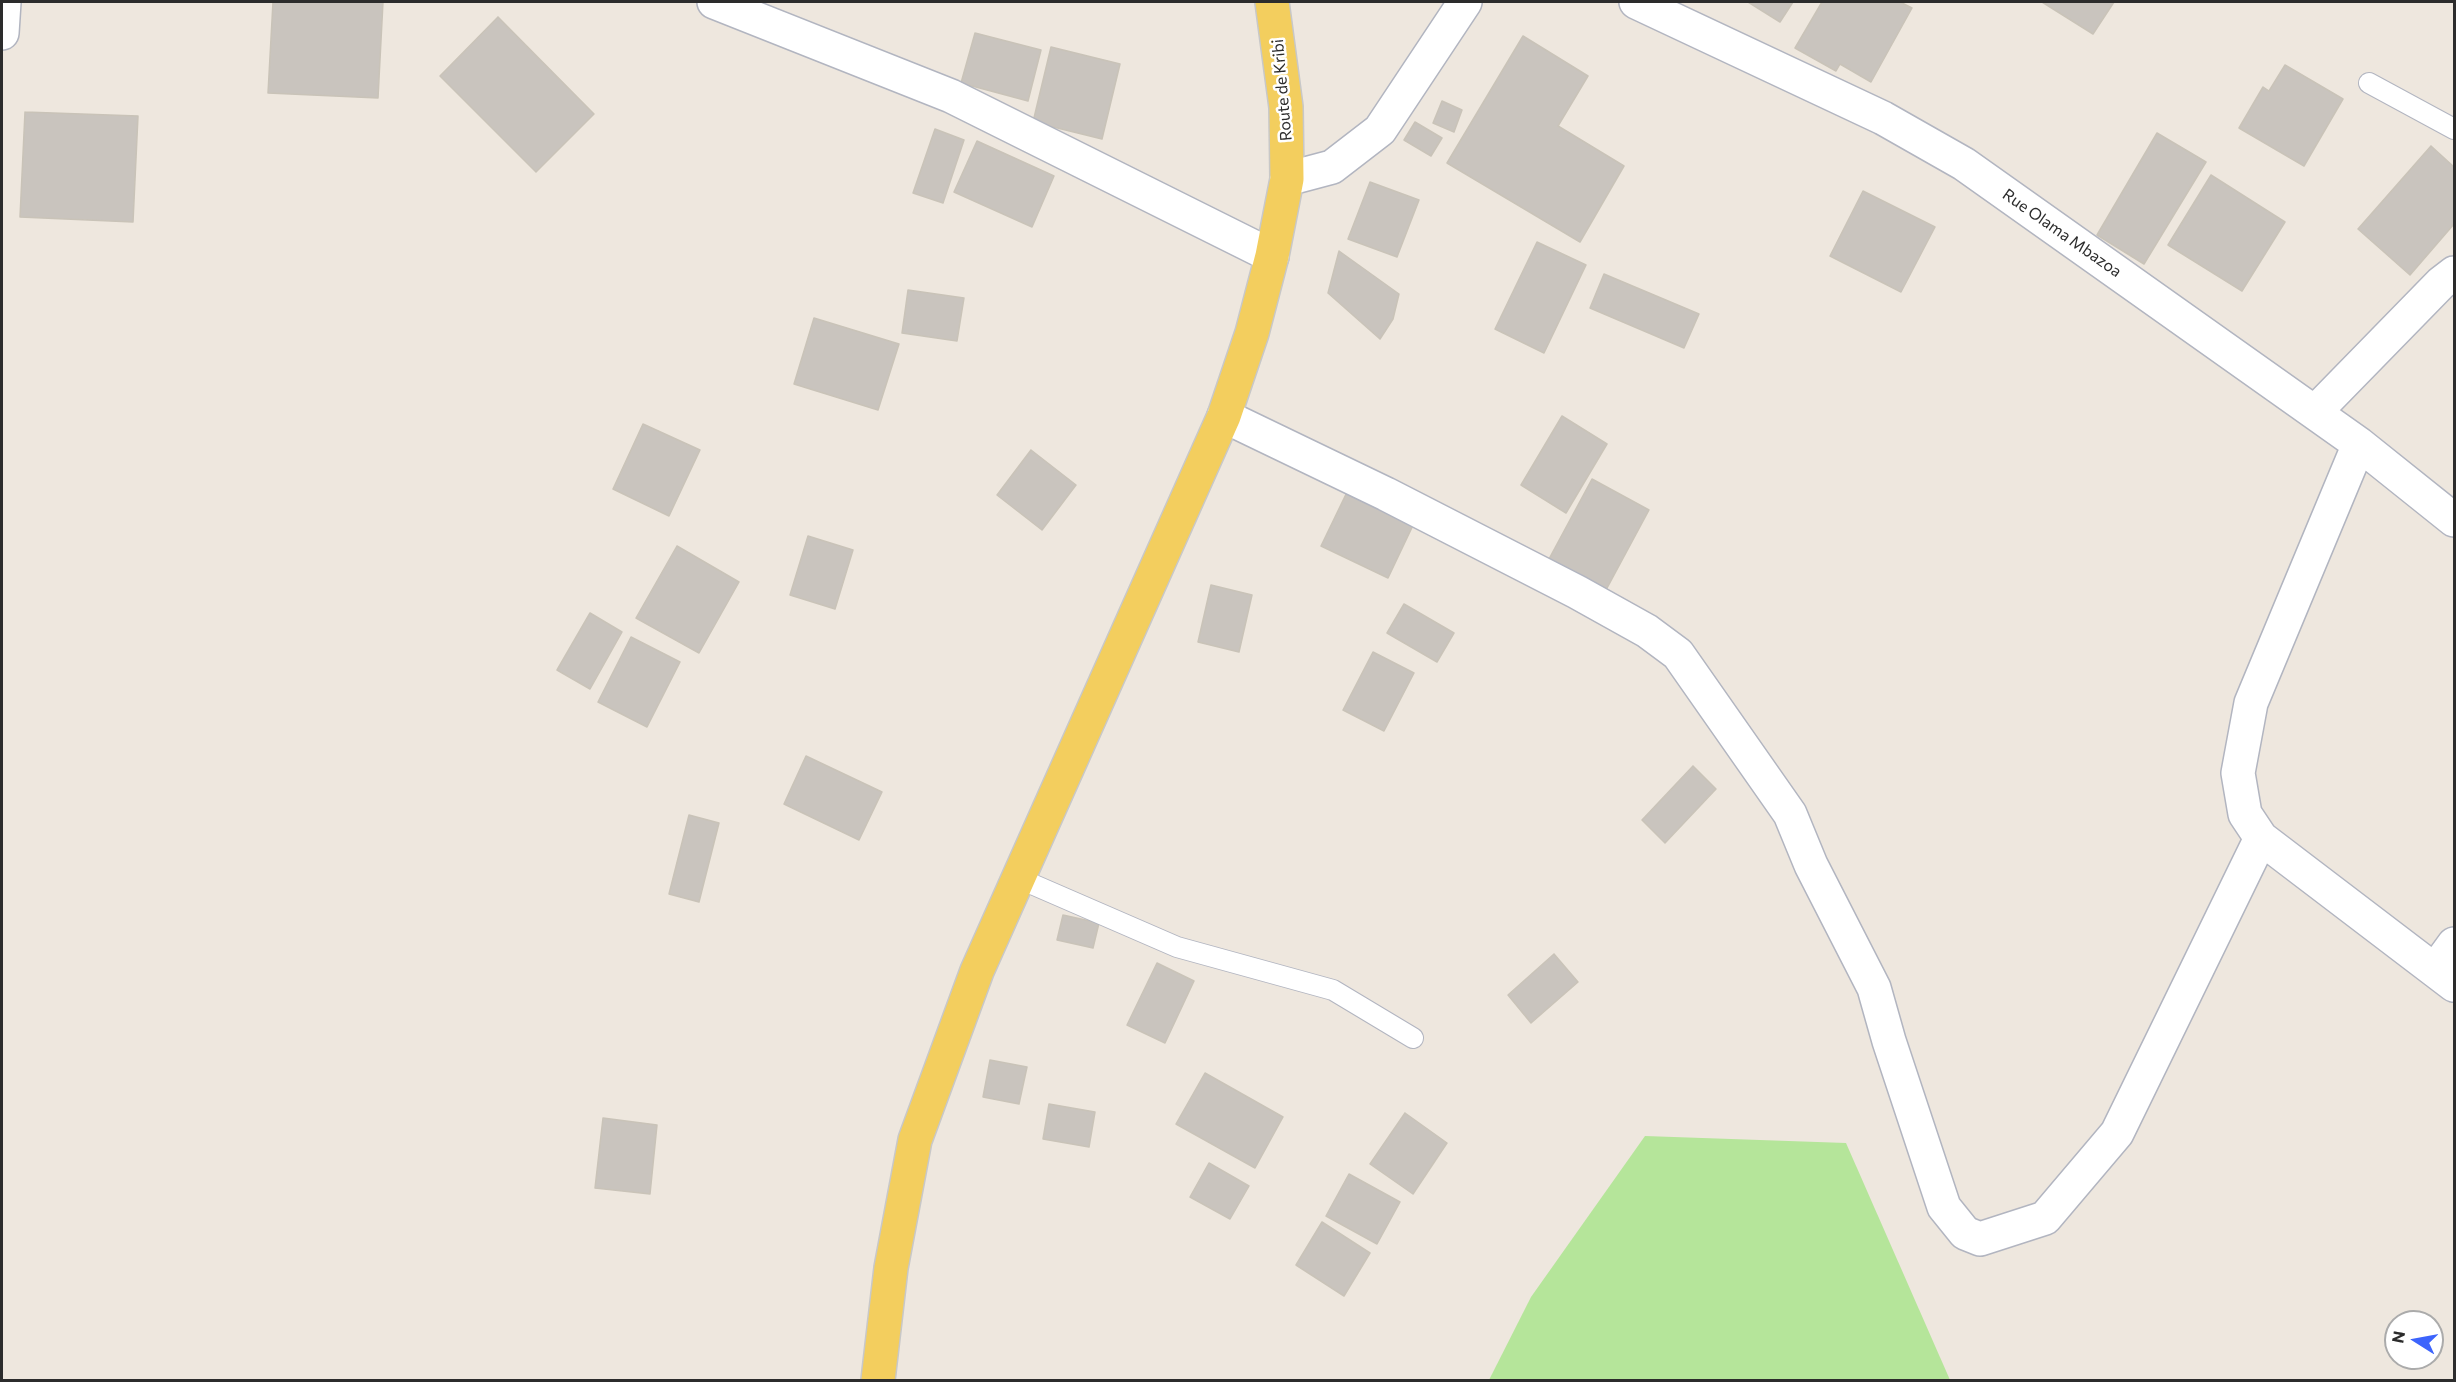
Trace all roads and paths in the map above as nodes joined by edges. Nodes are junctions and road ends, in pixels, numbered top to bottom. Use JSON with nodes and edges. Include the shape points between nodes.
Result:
{"nodes":[{"id":1,"x":4,"y":2,"type":"edge"},
{"id":2,"x":714,"y":2,"type":"edge"},
{"id":3,"x":1271,"y":2,"type":"edge"},
{"id":4,"x":1465,"y":2,"type":"edge"},
{"id":5,"x":1636,"y":2,"type":"edge"},
{"id":6,"x":2,"y":33,"type":"edge"},
{"id":7,"x":2368,"y":83,"type":"dead end"},
{"id":8,"x":2454,"y":129,"type":"edge"},
{"id":9,"x":1287,"y":180,"type":"junction"},
{"id":10,"x":1272,"y":256,"type":"junction"},
{"id":11,"x":2454,"y":273,"type":"edge"},
{"id":12,"x":2315,"y":412,"type":"junction"},
{"id":13,"x":1224,"y":416,"type":"junction"},
{"id":14,"x":2359,"y":444,"type":"junction"},
{"id":15,"x":2454,"y":520,"type":"edge"},
{"id":16,"x":2261,"y":838,"type":"junction"},
{"id":17,"x":1018,"y":878,"type":"junction"},
{"id":18,"x":2454,"y":944,"type":"edge"},
{"id":19,"x":2445,"y":977,"type":"edge"},
{"id":20,"x":1413,"y":1038,"type":"dead end"},
{"id":21,"x":879,"y":1380,"type":"edge"}],
"edges":[{"from":1,"to":6,"type":"street"},
{"from":2,"to":10,"type":"street","via":[[951,96]]},
{"from":3,"to":9,"type":"main road","name":"Route de Kribi","via":[[1286,107]]},
{"from":4,"to":9,"type":"street","via":[[1380,130],[1332,167]]},
{"from":5,"to":12,"type":"street","name":"Rue Olama Mbazoa","via":[[1883,118],[1964,165]]},
{"from":7,"to":8,"type":"lane"},
{"from":9,"to":10,"type":"main road","name":"Route de Kribi"},
{"from":10,"to":13,"type":"main road","name":"Route de Kribi"},
{"from":11,"to":12,"type":"street"},
{"from":12,"to":14,"type":"street","name":"Rue Olama Mbazoa"},
{"from":13,"to":16,"type":"street","via":[[1577,592],[1647,631],[1678,654],[1790,814],[1811,865],[1874,988],[1944,1207],[1965,1233],[1980,1239],[2045,1218],[2117,1133]]},
{"from":13,"to":17,"type":"main road","name":"Route de Kribi"},
{"from":14,"to":15,"type":"street","name":"Rue Olama Mbazoa"},
{"from":14,"to":16,"type":"street","via":[[2252,703],[2238,773],[2245,814]]},
{"from":16,"to":19,"type":"street"},
{"from":17,"to":20,"type":"lane","via":[[1177,947],[1333,990]]},
{"from":17,"to":21,"type":"main road","name":"Route de Kribi","via":[[977,971],[915,1140],[891,1268]]},
{"from":18,"to":19,"type":"street"}]}
